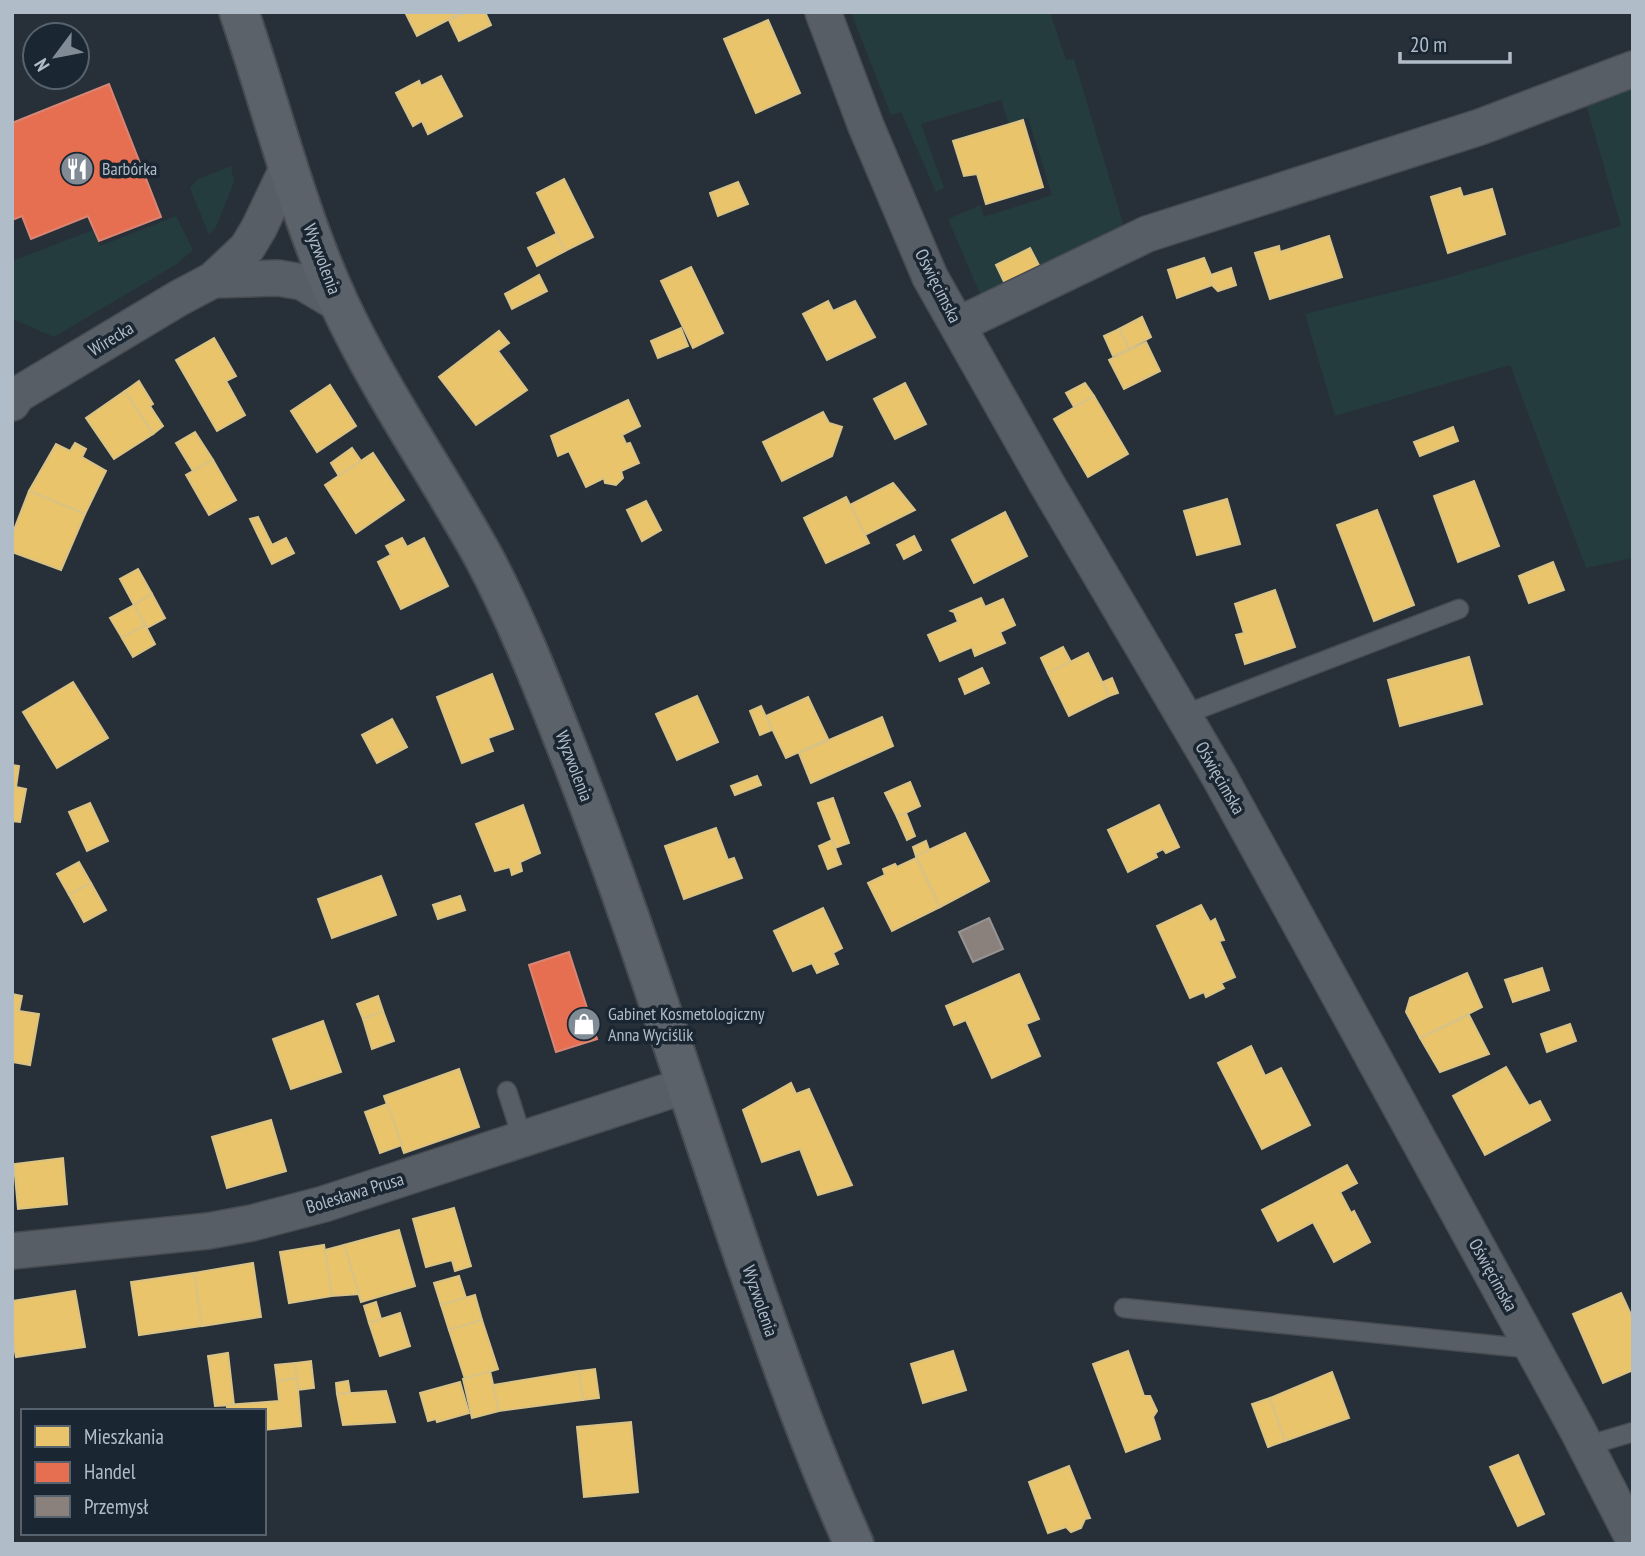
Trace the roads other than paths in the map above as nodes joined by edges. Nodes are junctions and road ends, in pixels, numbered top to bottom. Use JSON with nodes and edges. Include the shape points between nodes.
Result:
{"nodes":[{"id":1,"x":239,"y":12,"type":"edge"},
{"id":2,"x":823,"y":12,"type":"edge"},
{"id":3,"x":1633,"y":69,"type":"edge"},
{"id":4,"x":289,"y":165,"type":"junction"},
{"id":5,"x":213,"y":280,"type":"junction"},
{"id":6,"x":339,"y":304,"type":"junction"},
{"id":7,"x":957,"y":325,"type":"junction"},
{"id":8,"x":13,"y":393,"type":"edge"},
{"id":9,"x":1459,"y":609,"type":"dead end"},
{"id":10,"x":1183,"y":715,"type":"junction"},
{"id":11,"x":687,"y":1085,"type":"junction"},
{"id":12,"x":507,"y":1091,"type":"dead end"},
{"id":13,"x":523,"y":1140,"type":"junction"},
{"id":14,"x":12,"y":1251,"type":"edge"},
{"id":15,"x":1124,"y":1308,"type":"dead end"},
{"id":16,"x":1533,"y":1349,"type":"junction"},
{"id":17,"x":1633,"y":1432,"type":"edge"},
{"id":18,"x":1586,"y":1446,"type":"junction"},
{"id":19,"x":1633,"y":1538,"type":"edge"},
{"id":20,"x":854,"y":1544,"type":"edge"}],
"edges":[{"from":1,"to":4,"type":"street","name":"Wyzwolenia"},
{"from":2,"to":7,"type":"street","name":"Oświęcimska","via":[[919,252]]},
{"from":3,"to":7,"type":"street","via":[[1480,127],[1147,234]]},
{"from":4,"to":5,"type":"street","name":"Wirecka","via":[[247,248]]},
{"from":4,"to":6,"type":"street","name":"Wyzwolenia"},
{"from":5,"to":6,"type":"street","name":"Wirecka","via":[[302,282]]},
{"from":5,"to":8,"type":"street","name":"Wirecka"},
{"from":6,"to":11,"type":"street","name":"Wyzwolenia","via":[[484,559],[522,637],[604,845]]},
{"from":7,"to":10,"type":"street","name":"Oświęcimska"},
{"from":9,"to":10,"type":"lane"},
{"from":10,"to":16,"type":"street","name":"Oświęcimska"},
{"from":11,"to":13,"type":"street","name":"Bolesława Prusa"},
{"from":11,"to":20,"type":"street","name":"Wyzwolenia","via":[[769,1329]]},
{"from":12,"to":13,"type":"lane"},
{"from":13,"to":14,"type":"street","name":"Bolesława Prusa","via":[[252,1223]]},
{"from":15,"to":16,"type":"lane"},
{"from":16,"to":18,"type":"street","name":"Oświęcimska"},
{"from":17,"to":18,"type":"lane"},
{"from":18,"to":19,"type":"street","name":"Oświęcimska"}]}
